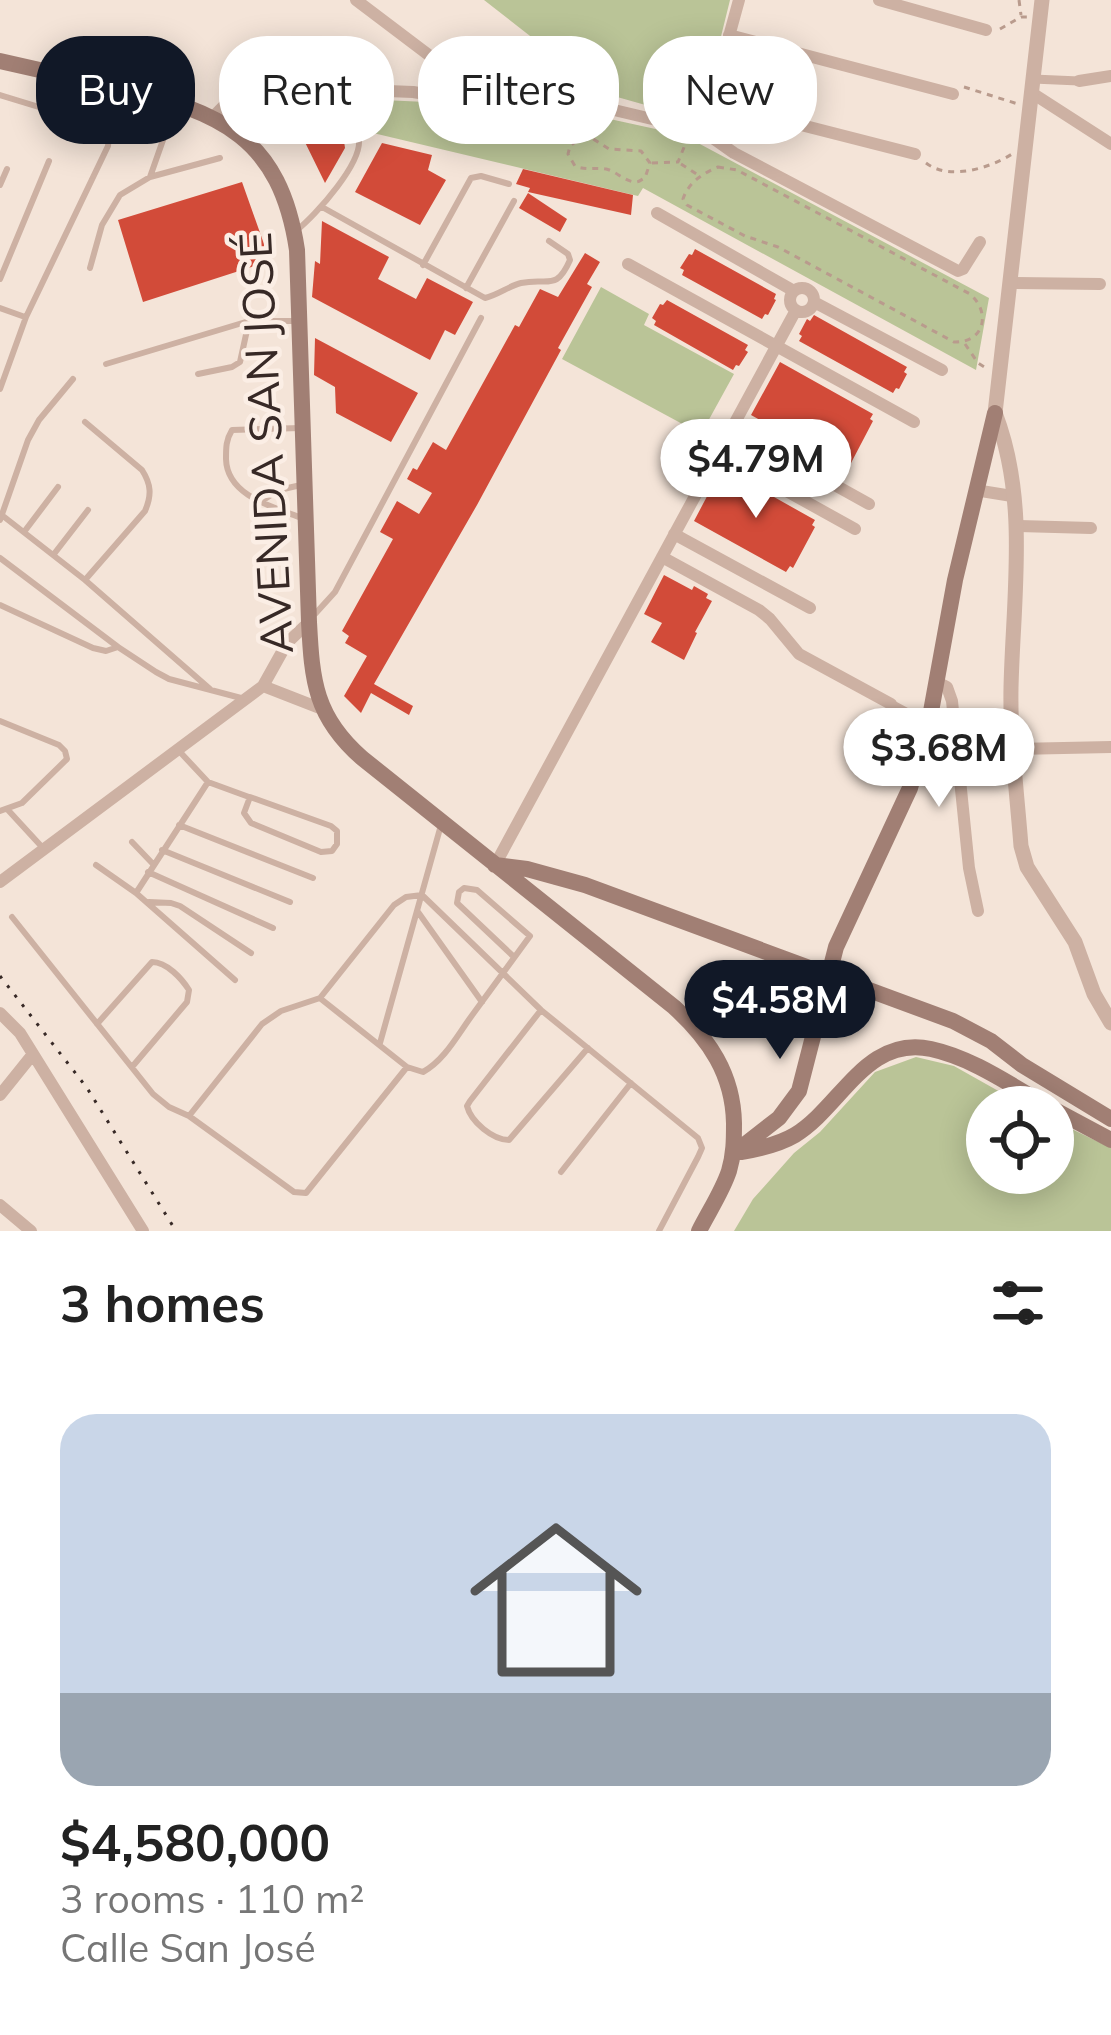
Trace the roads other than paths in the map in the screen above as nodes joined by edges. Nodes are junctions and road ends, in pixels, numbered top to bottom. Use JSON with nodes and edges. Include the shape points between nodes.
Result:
{"nodes":[{"id":1,"x":356,"y":0,"type":"edge"},
{"id":2,"x":739,"y":0,"type":"edge"},
{"id":3,"x":879,"y":0,"type":"edge"},
{"id":4,"x":1041,"y":9,"type":"edge"},
{"id":5,"x":986,"y":30,"type":"road end"},
{"id":6,"x":729,"y":35,"type":"joint"},
{"id":7,"x":418,"y":47,"type":"edge"},
{"id":8,"x":0,"y":60,"type":"edge"},
{"id":9,"x":36,"y":69,"type":"edge"},
{"id":10,"x":1111,"y":76,"type":"edge"},
{"id":11,"x":1079,"y":81,"type":"joint"},
{"id":12,"x":953,"y":94,"type":"road end"},
{"id":13,"x":1031,"y":94,"type":"junction"},
{"id":14,"x":0,"y":95,"type":"edge"},
{"id":15,"x":36,"y":106,"type":"edge"},
{"id":16,"x":195,"y":110,"type":"edge"},
{"id":17,"x":213,"y":117,"type":"junction"},
{"id":18,"x":643,"y":118,"type":"edge"},
{"id":19,"x":817,"y":129,"type":"edge"},
{"id":20,"x":109,"y":144,"type":"edge"},
{"id":21,"x":162,"y":144,"type":"edge"},
{"id":22,"x":720,"y":144,"type":"edge"},
{"id":23,"x":1111,"y":144,"type":"edge"},
{"id":24,"x":252,"y":146,"type":"junction"},
{"id":25,"x":916,"y":154,"type":"road end"},
{"id":26,"x":220,"y":158,"type":"dead end"},
{"id":27,"x":50,"y":160,"type":"dead end"},
{"id":28,"x":7,"y":169,"type":"dead end"},
{"id":29,"x":150,"y":177,"type":"junction"},
{"id":30,"x":508,"y":184,"type":"dead end"},
{"id":31,"x":0,"y":185,"type":"edge"},
{"id":32,"x":514,"y":201,"type":"dead end"},
{"id":33,"x":322,"y":207,"type":"junction"},
{"id":34,"x":657,"y":213,"type":"dead end"},
{"id":35,"x":294,"y":232,"type":"junction"},
{"id":36,"x":549,"y":242,"type":"dead end"},
{"id":37,"x":980,"y":242,"type":"dead end"},
{"id":38,"x":628,"y":264,"type":"dead end"},
{"id":39,"x":423,"y":265,"type":"junction"},
{"id":40,"x":90,"y":268,"type":"dead end"},
{"id":41,"x":0,"y":279,"type":"edge"},
{"id":42,"x":1011,"y":284,"type":"junction"},
{"id":43,"x":1100,"y":284,"type":"dead end"},
{"id":44,"x":466,"y":288,"type":"junction"},
{"id":45,"x":794,"y":291,"type":"junction"},
{"id":46,"x":814,"y":302,"type":"junction"},
{"id":47,"x":0,"y":308,"type":"edge"},
{"id":48,"x":796,"y":310,"type":"junction"},
{"id":49,"x":26,"y":317,"type":"junction"},
{"id":50,"x":481,"y":319,"type":"dead end"},
{"id":51,"x":249,"y":321,"type":"junction"},
{"id":52,"x":300,"y":322,"type":"junction"},
{"id":53,"x":777,"y":345,"type":"junction"},
{"id":54,"x":106,"y":364,"type":"dead end"},
{"id":55,"x":942,"y":370,"type":"dead end"},
{"id":56,"x":198,"y":374,"type":"dead end"},
{"id":57,"x":73,"y":380,"type":"dead end"},
{"id":58,"x":0,"y":389,"type":"edge"},
{"id":59,"x":994,"y":413,"type":"junction"},
{"id":60,"x":85,"y":422,"type":"dead end"},
{"id":61,"x":914,"y":422,"type":"dead end"},
{"id":62,"x":303,"y":428,"type":"junction"},
{"id":63,"x":732,"y":428,"type":"junction"},
{"id":64,"x":718,"y":453,"type":"junction"},
{"id":65,"x":305,"y":484,"type":"junction"},
{"id":66,"x":58,"y":487,"type":"dead end"},
{"id":67,"x":975,"y":490,"type":"junction"},
{"id":68,"x":1012,"y":496,"type":"junction"},
{"id":69,"x":260,"y":502,"type":"junction"},
{"id":70,"x":869,"y":504,"type":"dead end"},
{"id":71,"x":88,"y":509,"type":"dead end"},
{"id":72,"x":1,"y":518,"type":"edge"},
{"id":73,"x":305,"y":519,"type":"junction"},
{"id":74,"x":1018,"y":526,"type":"junction"},
{"id":75,"x":1091,"y":528,"type":"dead end"},
{"id":76,"x":855,"y":529,"type":"dead end"},
{"id":77,"x":24,"y":532,"type":"junction"},
{"id":78,"x":674,"y":534,"type":"junction"},
{"id":79,"x":54,"y":554,"type":"junction"},
{"id":80,"x":662,"y":556,"type":"junction"},
{"id":81,"x":0,"y":558,"type":"edge"},
{"id":82,"x":85,"y":580,"type":"junction"},
{"id":83,"x":0,"y":605,"type":"edge"},
{"id":84,"x":810,"y":608,"type":"dead end"},
{"id":85,"x":308,"y":622,"type":"junction"},
{"id":86,"x":118,"y":647,"type":"junction"},
{"id":87,"x":937,"y":682,"type":"junction"},
{"id":88,"x":263,"y":686,"type":"junction"},
{"id":89,"x":210,"y":689,"type":"junction"},
{"id":90,"x":244,"y":699,"type":"junction"},
{"id":91,"x":891,"y":704,"type":"joint"},
{"id":92,"x":322,"y":709,"type":"junction"},
{"id":93,"x":0,"y":721,"type":"edge"},
{"id":94,"x":928,"y":724,"type":"junction"},
{"id":95,"x":1111,"y":747,"type":"edge"},
{"id":96,"x":177,"y":749,"type":"junction"},
{"id":97,"x":1015,"y":749,"type":"junction"},
{"id":98,"x":208,"y":782,"type":"junction"},
{"id":99,"x":250,"y":797,"type":"junction"},
{"id":100,"x":4,"y":810,"type":"edge"},
{"id":101,"x":442,"y":822,"type":"junction"},
{"id":102,"x":179,"y":825,"type":"junction"},
{"id":103,"x":132,"y":842,"type":"dead end"},
{"id":104,"x":44,"y":850,"type":"junction"},
{"id":105,"x":162,"y":850,"type":"junction"},
{"id":106,"x":96,"y":865,"type":"dead end"},
{"id":107,"x":495,"y":865,"type":"junction"},
{"id":108,"x":150,"y":868,"type":"junction"},
{"id":109,"x":313,"y":878,"type":"dead end"},
{"id":110,"x":0,"y":882,"type":"edge"},
{"id":111,"x":136,"y":893,"type":"junction"},
{"id":112,"x":422,"y":895,"type":"junction"},
{"id":113,"x":146,"y":902,"type":"junction"},
{"id":114,"x":290,"y":902,"type":"dead end"},
{"id":115,"x":417,"y":911,"type":"junction"},
{"id":116,"x":978,"y":911,"type":"dead end"},
{"id":117,"x":12,"y":917,"type":"dead end"},
{"id":118,"x":273,"y":928,"type":"dead end"},
{"id":119,"x":250,"y":953,"type":"dead end"},
{"id":120,"x":514,"y":957,"type":"junction"},
{"id":121,"x":828,"y":974,"type":"junction"},
{"id":122,"x":502,"y":975,"type":"junction"},
{"id":123,"x":235,"y":980,"type":"dead end"},
{"id":124,"x":320,"y":998,"type":"junction"},
{"id":125,"x":482,"y":1002,"type":"junction"},
{"id":126,"x":542,"y":1010,"type":"junction"},
{"id":127,"x":0,"y":1013,"type":"edge"},
{"id":128,"x":1110,"y":1021,"type":"edge"},
{"id":129,"x":97,"y":1024,"type":"junction"},
{"id":130,"x":379,"y":1045,"type":"junction"},
{"id":131,"x":588,"y":1048,"type":"junction"},
{"id":132,"x":33,"y":1054,"type":"junction"},
{"id":133,"x":132,"y":1067,"type":"junction"},
{"id":134,"x":407,"y":1067,"type":"junction"},
{"id":135,"x":631,"y":1083,"type":"junction"},
{"id":136,"x":1012,"y":1086,"type":"edge"},
{"id":137,"x":0,"y":1095,"type":"edge"},
{"id":138,"x":189,"y":1116,"type":"junction"},
{"id":139,"x":1111,"y":1119,"type":"edge"},
{"id":140,"x":1074,"y":1120,"type":"edge"},
{"id":141,"x":1111,"y":1140,"type":"edge"},
{"id":142,"x":734,"y":1153,"type":"junction"},
{"id":143,"x":561,"y":1172,"type":"dead end"},
{"id":144,"x":0,"y":1205,"type":"edge"},
{"id":145,"x":31,"y":1231,"type":"edge"},
{"id":146,"x":143,"y":1231,"type":"edge"},
{"id":147,"x":658,"y":1231,"type":"edge"},
{"id":148,"x":699,"y":1231,"type":"edge"}],
"edges":[{"from":1,"to":7,"type":"street"},
{"from":2,"to":6,"type":"street"},
{"from":3,"to":5,"type":"street"},
{"from":4,"to":13,"type":"street"},
{"from":6,"to":12,"type":"street"},
{"from":8,"to":9,"type":"main road","name":"AVENIDA SAN JOSÉ"},
{"from":10,"to":11,"type":"street"},
{"from":11,"to":13,"type":"street"},
{"from":13,"to":23,"type":"street"},
{"from":13,"to":42,"type":"street"},
{"from":14,"to":15,"type":"lane"},
{"from":16,"to":17,"type":"main road","name":"AVENIDA SAN JOSÉ"},
{"from":17,"to":18,"type":"street","via":[[260,86],[413,92],[514,110],[597,108]]},
{"from":17,"to":24,"type":"main road","name":"AVENIDA SAN JOSÉ"},
{"from":19,"to":25,"type":"street"},
{"from":20,"to":49,"type":"lane"},
{"from":21,"to":29,"type":"lane"},
{"from":22,"to":37,"type":"street","via":[[958,271]]},
{"from":24,"to":33,"type":"lane","via":[[284,121],[302,118],[355,131],[358,150]]},
{"from":24,"to":35,"type":"main road","name":"AVENIDA SAN JOSÉ","via":[[279,182]]},
{"from":26,"to":29,"type":"lane"},
{"from":27,"to":41,"type":"lane"},
{"from":28,"to":31,"type":"lane"},
{"from":29,"to":40,"type":"lane","via":[[120,195]]},
{"from":30,"to":39,"type":"lane","via":[[471,178]]},
{"from":32,"to":44,"type":"lane"},
{"from":33,"to":35,"type":"lane"},
{"from":33,"to":39,"type":"lane"},
{"from":34,"to":45,"type":"street"},
{"from":35,"to":52,"type":"main road","name":"AVENIDA SAN JOSÉ"},
{"from":36,"to":44,"type":"lane","via":[[570,260],[554,282],[523,283],[489,298]]},
{"from":38,"to":53,"type":"street"},
{"from":39,"to":44,"type":"lane"},
{"from":42,"to":43,"type":"street"},
{"from":42,"to":59,"type":"street"},
{"from":45,"to":46,"type":"street","via":[[808,289]]},
{"from":45,"to":48,"type":"street"},
{"from":46,"to":48,"type":"street"},
{"from":46,"to":55,"type":"street"},
{"from":47,"to":49,"type":"lane"},
{"from":48,"to":53,"type":"street"},
{"from":49,"to":58,"type":"lane"},
{"from":50,"to":85,"type":"lane","via":[[334,592]]},
{"from":51,"to":52,"type":"lane"},
{"from":51,"to":54,"type":"lane"},
{"from":51,"to":56,"type":"lane","via":[[240,362]]},
{"from":52,"to":62,"type":"main road","name":"AVENIDA SAN JOSÉ"},
{"from":53,"to":61,"type":"street"},
{"from":53,"to":63,"type":"street"},
{"from":57,"to":72,"type":"lane","via":[[28,440]]},
{"from":59,"to":67,"type":"main road"},
{"from":59,"to":68,"type":"street"},
{"from":60,"to":82,"type":"lane","via":[[142,470],[151,497]]},
{"from":62,"to":65,"type":"main road","name":"AVENIDA SAN JOSÉ"},
{"from":62,"to":69,"type":"lane","via":[[228,435],[230,478]]},
{"from":63,"to":64,"type":"street"},
{"from":63,"to":70,"type":"street"},
{"from":64,"to":76,"type":"street"},
{"from":64,"to":78,"type":"street"},
{"from":65,"to":69,"type":"lane"},
{"from":65,"to":73,"type":"main road","name":"AVENIDA SAN JOSÉ"},
{"from":66,"to":77,"type":"lane"},
{"from":67,"to":68,"type":"street"},
{"from":67,"to":87,"type":"main road"},
{"from":68,"to":74,"type":"street"},
{"from":69,"to":73,"type":"lane"},
{"from":71,"to":79,"type":"lane"},
{"from":72,"to":77,"type":"lane"},
{"from":73,"to":85,"type":"main road","name":"AVENIDA SAN JOSÉ"},
{"from":74,"to":75,"type":"street"},
{"from":74,"to":97,"type":"street"},
{"from":77,"to":79,"type":"lane"},
{"from":78,"to":80,"type":"street"},
{"from":78,"to":84,"type":"street"},
{"from":79,"to":82,"type":"lane"},
{"from":80,"to":91,"type":"street","via":[[759,610],[799,654]]},
{"from":80,"to":107,"type":"street"},
{"from":81,"to":86,"type":"lane"},
{"from":82,"to":89,"type":"lane"},
{"from":83,"to":86,"type":"lane","via":[[93,648]]},
{"from":85,"to":88,"type":"street"},
{"from":85,"to":92,"type":"main road","name":"AVENIDA SAN JOSÉ"},
{"from":86,"to":89,"type":"lane","via":[[169,679]]},
{"from":87,"to":94,"type":"main road"},
{"from":87,"to":116,"type":"street","via":[[952,701]]},
{"from":88,"to":90,"type":"street"},
{"from":88,"to":92,"type":"street"},
{"from":89,"to":90,"type":"lane"},
{"from":90,"to":96,"type":"street"},
{"from":91,"to":94,"type":"street"},
{"from":92,"to":101,"type":"main road","name":"AVENIDA SAN JOSÉ","via":[[344,742]]},
{"from":93,"to":100,"type":"lane","via":[[59,745],[67,759]]},
{"from":94,"to":121,"type":"main road","via":[[910,788]]},
{"from":95,"to":97,"type":"street"},
{"from":96,"to":98,"type":"lane"},
{"from":96,"to":104,"type":"street"},
{"from":97,"to":128,"type":"street","via":[[1022,856],[1075,942]]},
{"from":98,"to":99,"type":"lane"},
{"from":98,"to":102,"type":"lane"},
{"from":99,"to":99,"type":"lane","via":[[244,813],[251,823],[321,852],[338,844],[331,826]]},
{"from":100,"to":104,"type":"lane"},
{"from":101,"to":107,"type":"main road","name":"AVENIDA SAN JOSÉ"},
{"from":101,"to":112,"type":"lane"},
{"from":102,"to":105,"type":"lane"},
{"from":102,"to":109,"type":"lane"},
{"from":103,"to":108,"type":"lane"},
{"from":104,"to":110,"type":"street"},
{"from":105,"to":108,"type":"lane"},
{"from":105,"to":114,"type":"lane"},
{"from":106,"to":111,"type":"lane"},
{"from":107,"to":121,"type":"main road","name":"AVENIDA SAN JOSÉ","via":[[585,885]]},
{"from":107,"to":142,"type":"main road","name":"AVENIDA SAN JOSÉ","via":[[696,1027],[727,1078]]},
{"from":108,"to":111,"type":"lane"},
{"from":108,"to":118,"type":"lane"},
{"from":111,"to":113,"type":"lane"},
{"from":112,"to":115,"type":"lane"},
{"from":112,"to":122,"type":"lane"},
{"from":112,"to":124,"type":"lane","via":[[394,905]]},
{"from":113,"to":119,"type":"lane","via":[[180,907]]},
{"from":113,"to":123,"type":"lane"},
{"from":115,"to":125,"type":"lane"},
{"from":115,"to":130,"type":"lane"},
{"from":117,"to":129,"type":"lane"},
{"from":120,"to":120,"type":"lane","via":[[530,936],[477,890],[459,892],[457,903]]},
{"from":120,"to":122,"type":"lane"},
{"from":121,"to":139,"type":"main road","name":"AVENIDA SAN JOSÉ","via":[[973,1030]]},
{"from":121,"to":142,"type":"main road","via":[[799,1091]]},
{"from":122,"to":125,"type":"lane"},
{"from":122,"to":126,"type":"lane"},
{"from":124,"to":130,"type":"lane"},
{"from":124,"to":138,"type":"lane","via":[[262,1024]]},
{"from":125,"to":134,"type":"lane","via":[[436,1065],[423,1072]]},
{"from":126,"to":131,"type":"lane"},
{"from":126,"to":131,"type":"lane","via":[[470,1101],[472,1118],[509,1140]]},
{"from":127,"to":132,"type":"street"},
{"from":129,"to":133,"type":"lane"},
{"from":129,"to":133,"type":"lane","via":[[152,962],[186,985],[187,1002]]},
{"from":130,"to":134,"type":"lane"},
{"from":131,"to":135,"type":"lane"},
{"from":132,"to":137,"type":"street"},
{"from":132,"to":146,"type":"street"},
{"from":133,"to":138,"type":"lane","via":[[153,1094]]},
{"from":134,"to":138,"type":"lane","via":[[306,1193]]},
{"from":135,"to":143,"type":"lane"},
{"from":135,"to":147,"type":"lane","via":[[702,1148]]},
{"from":136,"to":142,"type":"main road","via":[[953,1056],[904,1047],[880,1056],[793,1136]]},
{"from":140,"to":141,"type":"main road"},
{"from":142,"to":148,"type":"main road","name":"AVENIDA SAN JOSÉ"},
{"from":144,"to":145,"type":"street"}]}
